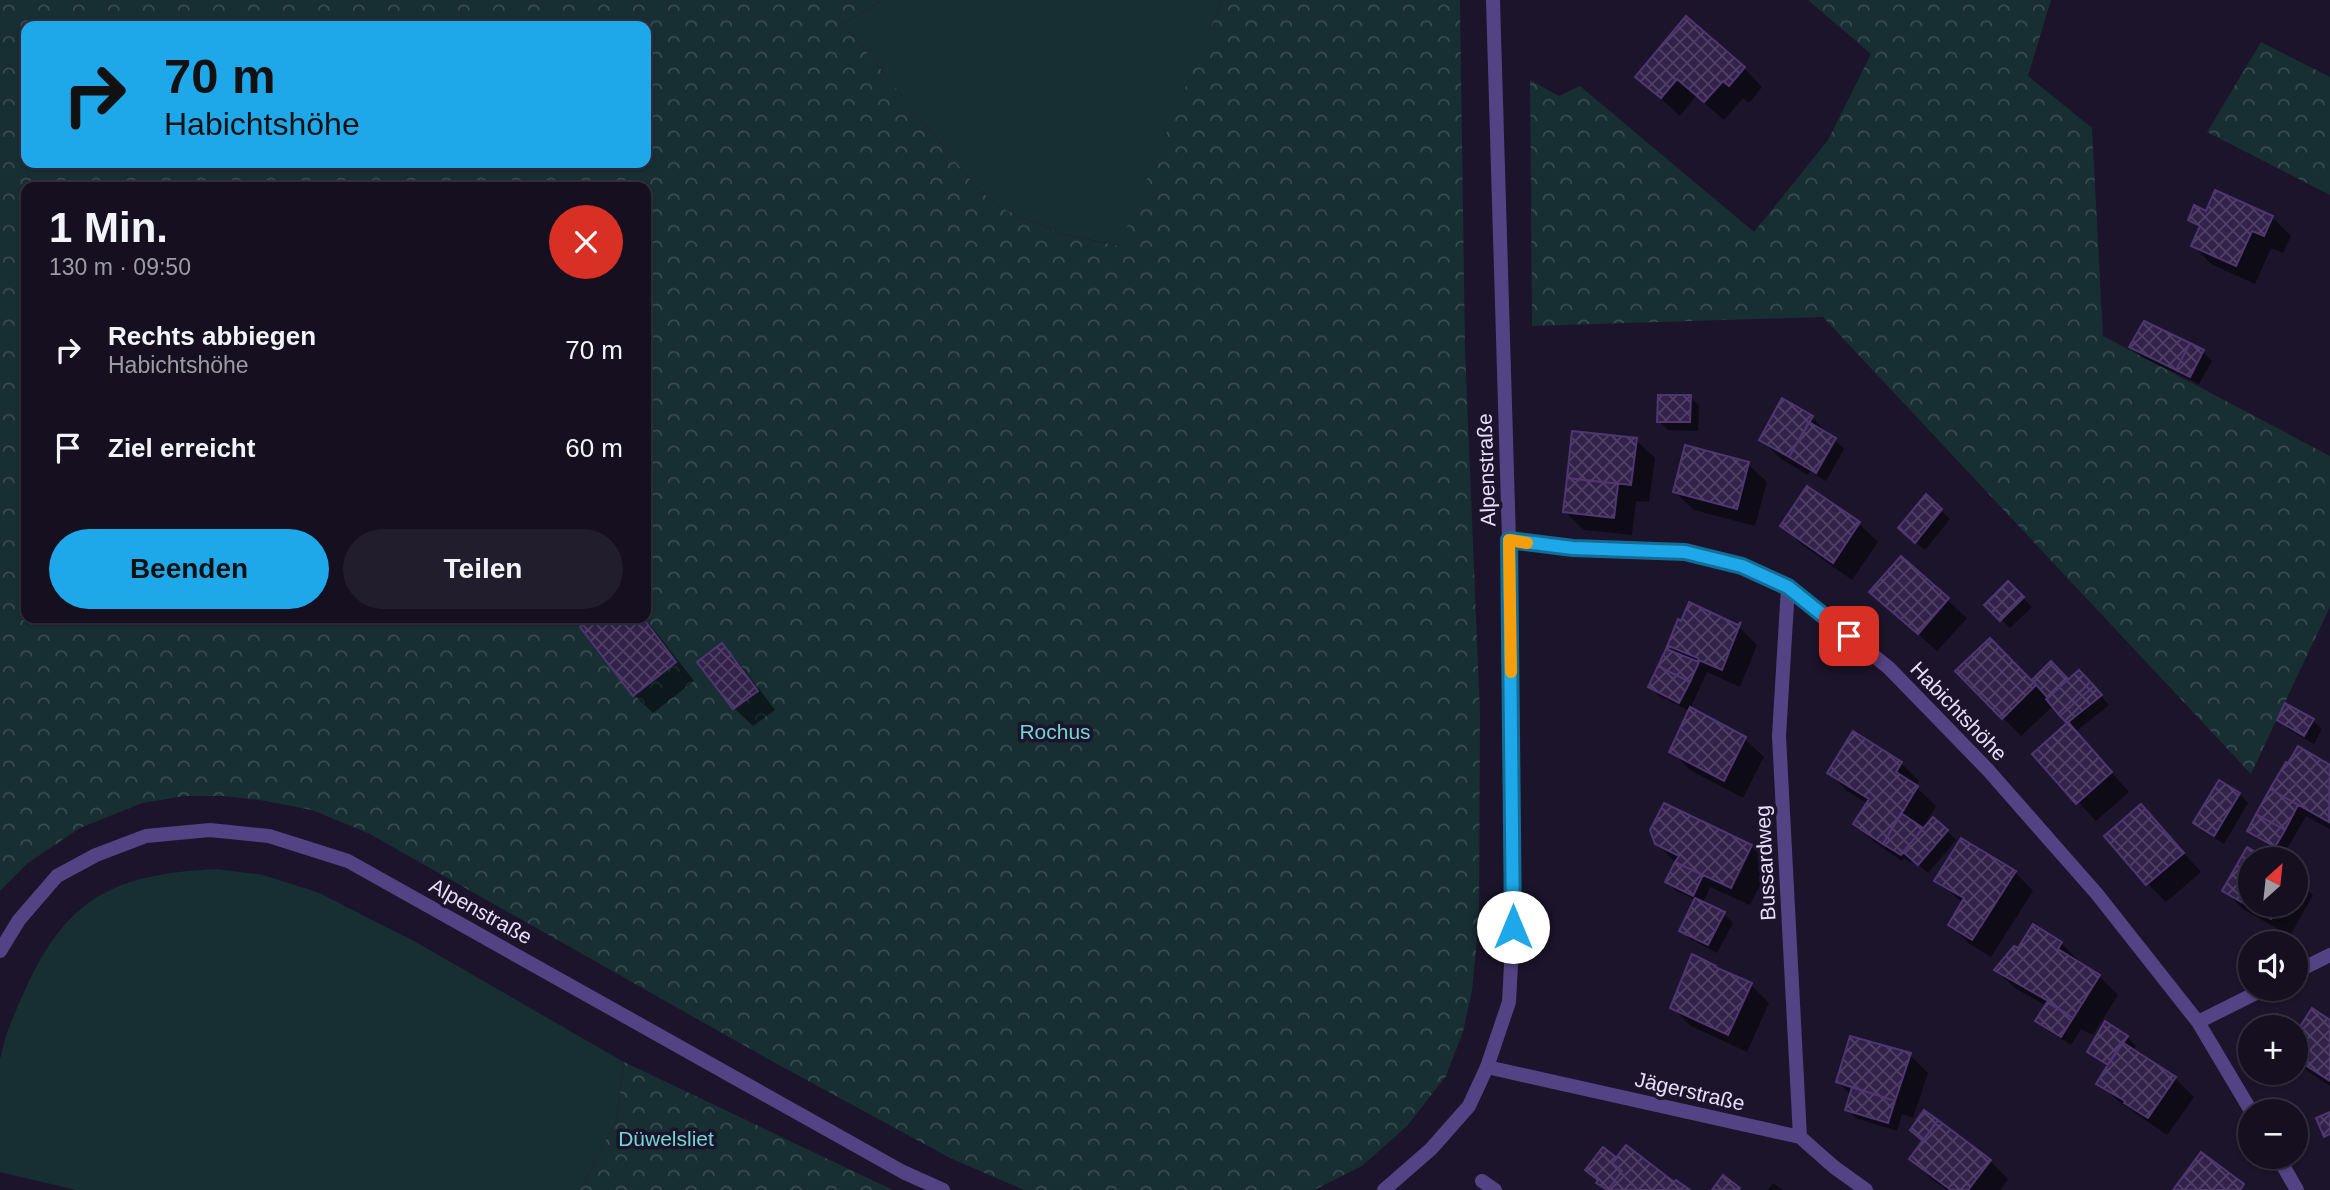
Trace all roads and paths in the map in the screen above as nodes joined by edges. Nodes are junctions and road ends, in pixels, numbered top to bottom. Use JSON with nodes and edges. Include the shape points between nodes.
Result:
{"nodes":[{"id":1,"x":1493,"y":0,"type":"edge"},
{"id":2,"x":1509,"y":540,"type":"junction"},
{"id":3,"x":1788,"y":587,"type":"junction"},
{"id":4,"x":0,"y":951,"type":"edge"},
{"id":5,"x":2330,"y":955,"type":"edge"},
{"id":6,"x":2308,"y":966,"type":"edge"},
{"id":7,"x":2240,"y":1001,"type":"edge"},
{"id":8,"x":2198,"y":1022,"type":"junction"},
{"id":9,"x":1488,"y":1067,"type":"junction"},
{"id":10,"x":2244,"y":1099,"type":"edge"},
{"id":11,"x":1800,"y":1137,"type":"junction"},
{"id":12,"x":2285,"y":1169,"type":"edge"},
{"id":13,"x":1482,"y":1181,"type":"dead end"},
{"id":14,"x":943,"y":1190,"type":"edge"},
{"id":15,"x":1384,"y":1190,"type":"edge"},
{"id":16,"x":1495,"y":1190,"type":"edge"},
{"id":17,"x":1866,"y":1190,"type":"edge"},
{"id":18,"x":2297,"y":1190,"type":"edge"}],
"edges":[{"from":1,"to":2,"type":"street","name":"Alpenstraße"},
{"from":2,"to":3,"type":"street","name":"Habichtshöhe","via":[[1573,548],[1685,552],[1742,566]]},
{"from":2,"to":9,"type":"street","name":"Alpenstraße","via":[[1513,927],[1509,1002]]},
{"from":3,"to":8,"type":"street","name":"Habichtshöhe","via":[[1889,668],[1988,770],[2096,894]]},
{"from":3,"to":11,"type":"street","name":"Bussardweg","via":[[1779,736]]},
{"from":4,"to":14,"type":"street","name":"Alpenstraße","via":[[19,920],[57,876],[96,855],[146,836],[210,830],[269,836],[348,861],[902,1172]]},
{"from":5,"to":6,"type":"street"},
{"from":7,"to":8,"type":"street"},
{"from":8,"to":10,"type":"street","name":"Habichtshöhe"},
{"from":9,"to":11,"type":"street","name":"Jägerstraße"},
{"from":9,"to":15,"type":"street","name":"Alpenstraße","via":[[1469,1106],[1431,1149]]},
{"from":11,"to":17,"type":"street","name":"Jägerstraße"},
{"from":12,"to":18,"type":"street"},
{"from":13,"to":16,"type":"street"}]}
